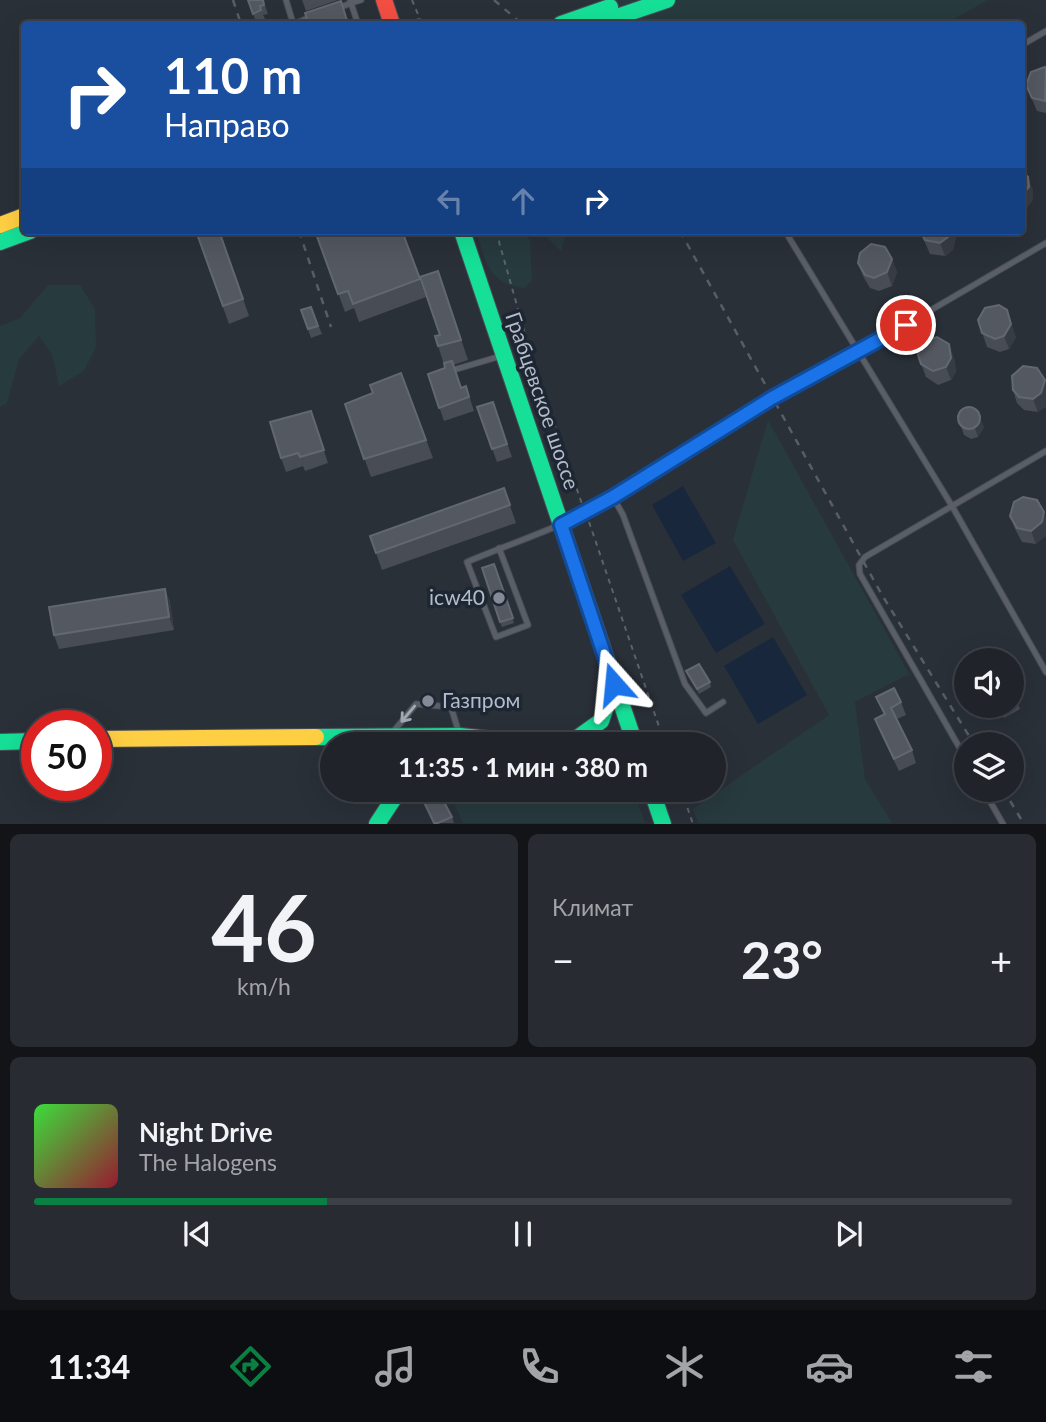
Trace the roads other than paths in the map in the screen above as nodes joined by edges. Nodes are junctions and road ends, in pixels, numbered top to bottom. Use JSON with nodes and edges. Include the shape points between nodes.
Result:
{"nodes":[{"id":1,"x":286,"y":0,"type":"edge"},
{"id":2,"x":361,"y":0,"type":"edge"},
{"id":3,"x":384,"y":0,"type":"edge"},
{"id":4,"x":630,"y":0,"type":"edge"},
{"id":5,"x":667,"y":0,"type":"edge"},
{"id":6,"x":350,"y":2,"type":"edge"},
{"id":7,"x":328,"y":11,"type":"edge"},
{"id":8,"x":316,"y":15,"type":"edge"},
{"id":9,"x":292,"y":21,"type":"edge"},
{"id":10,"x":301,"y":21,"type":"edge"},
{"id":11,"x":357,"y":21,"type":"edge"},
{"id":12,"x":397,"y":21,"type":"edge"},
{"id":13,"x":589,"y":21,"type":"edge"},
{"id":14,"x":1046,"y":31,"type":"edge"},
{"id":15,"x":1025,"y":43,"type":"edge"},
{"id":16,"x":21,"y":217,"type":"edge"},
{"id":17,"x":0,"y":225,"type":"edge"},
{"id":18,"x":21,"y":234,"type":"edge"},
{"id":19,"x":463,"y":235,"type":"edge"},
{"id":20,"x":787,"y":235,"type":"edge"},
{"id":21,"x":0,"y":242,"type":"edge"},
{"id":22,"x":1046,"y":243,"type":"edge"},
{"id":23,"x":859,"y":352,"type":"junction"},
{"id":24,"x":504,"y":356,"type":"junction"},
{"id":25,"x":442,"y":373,"type":"edge"},
{"id":26,"x":1046,"y":451,"type":"edge"},
{"id":27,"x":613,"y":497,"type":"junction"},
{"id":28,"x":953,"y":506,"type":"junction"},
{"id":29,"x":561,"y":525,"type":"junction"},
{"id":30,"x":499,"y":548,"type":"junction"},
{"id":31,"x":1046,"y":657,"type":"edge"},
{"id":32,"x":1040,"y":661,"type":"junction"},
{"id":33,"x":1046,"y":672,"type":"edge"},
{"id":34,"x":614,"y":684,"type":"junction"},
{"id":35,"x":723,"y":702,"type":"dead end"},
{"id":36,"x":396,"y":732,"type":"edge"},
{"id":37,"x":454,"y":732,"type":"edge"},
{"id":38,"x":589,"y":732,"type":"edge"},
{"id":39,"x":631,"y":732,"type":"edge"},
{"id":40,"x":954,"y":738,"type":"edge"},
{"id":41,"x":112,"y":739,"type":"edge"},
{"id":42,"x":0,"y":740,"type":"edge"},
{"id":43,"x":320,"y":740,"type":"edge"},
{"id":44,"x":21,"y":741,"type":"edge"},
{"id":45,"x":388,"y":802,"type":"edge"},
{"id":46,"x":655,"y":802,"type":"edge"},
{"id":47,"x":990,"y":802,"type":"edge"},
{"id":48,"x":377,"y":824,"type":"edge"},
{"id":49,"x":663,"y":824,"type":"edge"},
{"id":50,"x":1003,"y":824,"type":"edge"}],
"edges":[{"from":1,"to":9,"type":"lane"},
{"from":2,"to":6,"type":"lane"},
{"from":3,"to":12,"type":"main road"},
{"from":4,"to":13,"type":"main road"},
{"from":5,"to":13,"type":"main road"},
{"from":6,"to":7,"type":"lane"},
{"from":6,"to":11,"type":"lane"},
{"from":8,"to":10,"type":"lane"},
{"from":14,"to":15,"type":"lane"},
{"from":16,"to":17,"type":"main road"},
{"from":18,"to":21,"type":"main road"},
{"from":19,"to":24,"type":"main road","name":"Грабцевское шоссе"},
{"from":20,"to":23,"type":"lane"},
{"from":22,"to":23,"type":"lane"},
{"from":23,"to":27,"type":"lane","via":[[772,398]]},
{"from":23,"to":28,"type":"lane"},
{"from":24,"to":25,"type":"lane"},
{"from":24,"to":29,"type":"main road","name":"Грабцевское шоссе"},
{"from":26,"to":28,"type":"lane"},
{"from":27,"to":29,"type":"lane"},
{"from":27,"to":35,"type":"lane","via":[[685,684],[706,713]]},
{"from":28,"to":32,"type":"lane"},
{"from":28,"to":40,"type":"lane","via":[[865,557],[859,565]]},
{"from":29,"to":30,"type":"lane"},
{"from":29,"to":34,"type":"main road","name":"Грабцевское шоссе"},
{"from":30,"to":30,"type":"lane","via":[[467,562],[496,637],[528,625]]},
{"from":31,"to":32,"type":"lane"},
{"from":32,"to":33,"type":"lane"},
{"from":34,"to":38,"type":"main road","via":[[607,717]]},
{"from":34,"to":39,"type":"main road","name":"Грабцевское шоссе"},
{"from":37,"to":36,"type":"lane","one_way":true,"via":[[451,707],[416,704]]},
{"from":41,"to":43,"type":"main road"},
{"from":42,"to":44,"type":"main road"},
{"from":45,"to":48,"type":"main road"},
{"from":46,"to":49,"type":"main road"},
{"from":47,"to":50,"type":"lane"}]}
